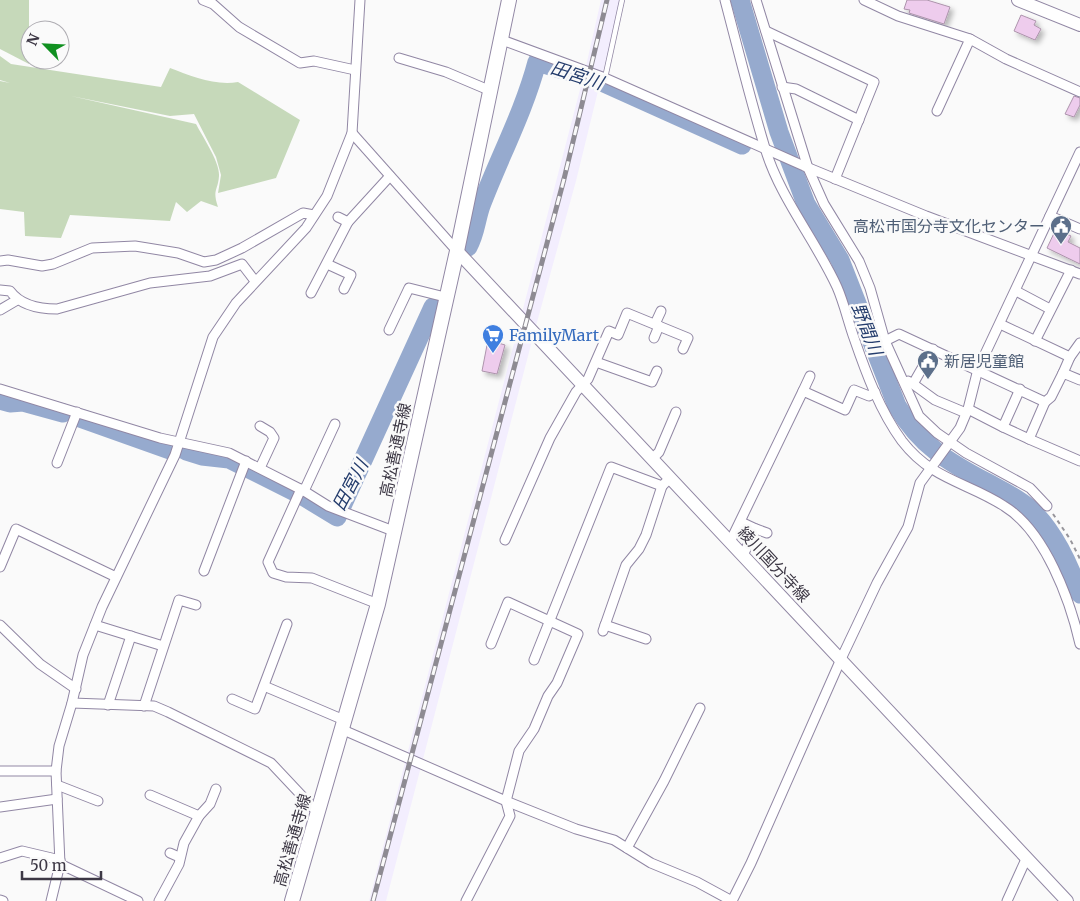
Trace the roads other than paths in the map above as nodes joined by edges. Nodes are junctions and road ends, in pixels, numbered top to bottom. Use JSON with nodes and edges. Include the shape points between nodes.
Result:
{"nodes":[{"id":1,"x":203,"y":0,"type":"edge"},
{"id":2,"x":360,"y":0,"type":"edge"},
{"id":3,"x":510,"y":0,"type":"edge"},
{"id":4,"x":622,"y":0,"type":"edge"},
{"id":5,"x":725,"y":0,"type":"edge"},
{"id":6,"x":756,"y":0,"type":"edge"},
{"id":7,"x":864,"y":0,"type":"edge"},
{"id":8,"x":1018,"y":0,"type":"edge"},
{"id":9,"x":1080,"y":25,"type":"edge"},
{"id":10,"x":766,"y":31,"type":"junction"},
{"id":11,"x":502,"y":40,"type":"junction"},
{"id":12,"x":970,"y":40,"type":"junction"},
{"id":13,"x":399,"y":58,"type":"dead end"},
{"id":14,"x":355,"y":70,"type":"junction"},
{"id":15,"x":605,"y":78,"type":"junction"},
{"id":16,"x":782,"y":87,"type":"junction"},
{"id":17,"x":491,"y":91,"type":"junction"},
{"id":18,"x":1080,"y":92,"type":"edge"},
{"id":19,"x":937,"y":111,"type":"dead end"},
{"id":20,"x":859,"y":120,"type":"junction"},
{"id":21,"x":352,"y":133,"type":"junction"},
{"id":22,"x":767,"y":150,"type":"junction"},
{"id":23,"x":1080,"y":152,"type":"edge"},
{"id":24,"x":806,"y":167,"type":"junction"},
{"id":25,"x":390,"y":176,"type":"junction"},
{"id":26,"x":835,"y":179,"type":"junction"},
{"id":27,"x":314,"y":215,"type":"junction"},
{"id":28,"x":1050,"y":216,"type":"junction"},
{"id":29,"x":338,"y":217,"type":"dead end"},
{"id":30,"x":348,"y":222,"type":"junction"},
{"id":31,"x":1080,"y":229,"type":"edge"},
{"id":32,"x":457,"y":251,"type":"junction"},
{"id":33,"x":1032,"y":257,"type":"junction"},
{"id":34,"x":0,"y":261,"type":"edge"},
{"id":35,"x":327,"y":264,"type":"junction"},
{"id":36,"x":1076,"y":272,"type":"edge"},
{"id":37,"x":255,"y":281,"type":"junction"},
{"id":38,"x":344,"y":289,"type":"dead end"},
{"id":39,"x":0,"y":290,"type":"edge"},
{"id":40,"x":1016,"y":291,"type":"junction"},
{"id":41,"x":312,"y":293,"type":"dead end"},
{"id":42,"x":445,"y":297,"type":"junction"},
{"id":43,"x":16,"y":300,"type":"junction"},
{"id":44,"x":1050,"y":309,"type":"junction"},
{"id":45,"x":0,"y":310,"type":"edge"},
{"id":46,"x":661,"y":311,"type":"dead end"},
{"id":47,"x":1000,"y":324,"type":"junction"},
{"id":48,"x":657,"y":325,"type":"junction"},
{"id":49,"x":389,"y":330,"type":"dead end"},
{"id":50,"x":654,"y":338,"type":"dead end"},
{"id":51,"x":886,"y":341,"type":"junction"},
{"id":52,"x":1036,"y":341,"type":"junction"},
{"id":53,"x":1080,"y":343,"type":"edge"},
{"id":54,"x":683,"y":349,"type":"dead end"},
{"id":55,"x":933,"y":349,"type":"junction"},
{"id":56,"x":1070,"y":357,"type":"junction"},
{"id":57,"x":596,"y":362,"type":"junction"},
{"id":58,"x":978,"y":369,"type":"junction"},
{"id":59,"x":657,"y":371,"type":"dead end"},
{"id":60,"x":1063,"y":373,"type":"junction"},
{"id":61,"x":810,"y":376,"type":"dead end"},
{"id":62,"x":902,"y":378,"type":"junction"},
{"id":63,"x":1080,"y":380,"type":"edge"},
{"id":64,"x":583,"y":384,"type":"junction"},
{"id":65,"x":913,"y":384,"type":"junction"},
{"id":66,"x":1020,"y":389,"type":"junction"},
{"id":67,"x":0,"y":390,"type":"edge"},
{"id":68,"x":803,"y":391,"type":"junction"},
{"id":69,"x":875,"y":392,"type":"junction"},
{"id":70,"x":1045,"y":402,"type":"junction"},
{"id":71,"x":967,"y":411,"type":"junction"},
{"id":72,"x":77,"y":412,"type":"junction"},
{"id":73,"x":676,"y":412,"type":"dead end"},
{"id":74,"x":335,"y":424,"type":"dead end"},
{"id":75,"x":260,"y":426,"type":"dead end"},
{"id":76,"x":1003,"y":427,"type":"junction"},
{"id":77,"x":1029,"y":439,"type":"junction"},
{"id":78,"x":180,"y":443,"type":"junction"},
{"id":79,"x":950,"y":444,"type":"junction"},
{"id":80,"x":652,"y":459,"type":"junction"},
{"id":81,"x":246,"y":461,"type":"junction"},
{"id":82,"x":1080,"y":461,"type":"edge"},
{"id":83,"x":57,"y":463,"type":"dead end"},
{"id":84,"x":260,"y":468,"type":"junction"},
{"id":85,"x":931,"y":468,"type":"junction"},
{"id":86,"x":666,"y":482,"type":"junction"},
{"id":87,"x":300,"y":492,"type":"junction"},
{"id":88,"x":1047,"y":506,"type":"road end"},
{"id":89,"x":741,"y":522,"type":"junction"},
{"id":90,"x":756,"y":529,"type":"junction"},
{"id":91,"x":396,"y":532,"type":"junction"},
{"id":92,"x":767,"y":533,"type":"dead end"},
{"id":93,"x":505,"y":540,"type":"dead end"},
{"id":94,"x":730,"y":542,"type":"junction"},
{"id":95,"x":743,"y":555,"type":"junction"},
{"id":96,"x":0,"y":565,"type":"edge"},
{"id":97,"x":204,"y":571,"type":"dead end"},
{"id":98,"x":116,"y":577,"type":"junction"},
{"id":99,"x":378,"y":604,"type":"junction"},
{"id":100,"x":196,"y":605,"type":"dead end"},
{"id":101,"x":550,"y":620,"type":"junction"},
{"id":102,"x":287,"y":624,"type":"dead end"},
{"id":103,"x":0,"y":625,"type":"edge"},
{"id":104,"x":95,"y":625,"type":"junction"},
{"id":105,"x":131,"y":636,"type":"junction"},
{"id":106,"x":646,"y":639,"type":"dead end"},
{"id":107,"x":491,"y":644,"type":"dead end"},
{"id":108,"x":1080,"y":644,"type":"edge"},
{"id":109,"x":164,"y":646,"type":"junction"},
{"id":110,"x":841,"y":659,"type":"junction"},
{"id":111,"x":534,"y":660,"type":"dead end"},
{"id":112,"x":264,"y":686,"type":"junction"},
{"id":113,"x":76,"y":689,"type":"junction"},
{"id":114,"x":232,"y":699,"type":"dead end"},
{"id":115,"x":72,"y":703,"type":"junction"},
{"id":116,"x":108,"y":705,"type":"junction"},
{"id":117,"x":144,"y":706,"type":"junction"},
{"id":118,"x":700,"y":708,"type":"dead end"},
{"id":119,"x":343,"y":725,"type":"junction"},
{"id":120,"x":0,"y":771,"type":"edge"},
{"id":121,"x":56,"y":772,"type":"junction"},
{"id":122,"x":57,"y":785,"type":"junction"},
{"id":123,"x":216,"y":789,"type":"dead end"},
{"id":124,"x":150,"y":796,"type":"dead end"},
{"id":125,"x":57,"y":800,"type":"junction"},
{"id":126,"x":506,"y":800,"type":"junction"},
{"id":127,"x":98,"y":801,"type":"dead end"},
{"id":128,"x":0,"y":807,"type":"edge"},
{"id":129,"x":318,"y":813,"type":"junction"},
{"id":130,"x":199,"y":816,"type":"junction"},
{"id":131,"x":627,"y":848,"type":"junction"},
{"id":132,"x":170,"y":853,"type":"dead end"},
{"id":133,"x":179,"y":857,"type":"junction"},
{"id":134,"x":1027,"y":857,"type":"junction"},
{"id":135,"x":0,"y":858,"type":"edge"},
{"id":136,"x":60,"y":862,"type":"junction"},
{"id":137,"x":51,"y":901,"type":"edge"},
{"id":138,"x":138,"y":901,"type":"edge"},
{"id":139,"x":159,"y":901,"type":"edge"},
{"id":140,"x":292,"y":901,"type":"edge"},
{"id":141,"x":466,"y":901,"type":"edge"},
{"id":142,"x":732,"y":901,"type":"edge"},
{"id":143,"x":1007,"y":901,"type":"edge"},
{"id":144,"x":1067,"y":901,"type":"edge"}],
"edges":[{"from":1,"to":14,"type":"street","via":[[239,27],[300,63],[314,61]]},
{"from":2,"to":14,"type":"street"},
{"from":3,"to":11,"type":"main road","name":"高松善通寺線"},
{"from":4,"to":15,"type":"lane"},
{"from":5,"to":22,"type":"street"},
{"from":6,"to":10,"type":"street"},
{"from":7,"to":12,"type":"street","via":[[898,16]]},
{"from":8,"to":9,"type":"main road"},
{"from":10,"to":16,"type":"street"},
{"from":10,"to":20,"type":"street","via":[[874,82]]},
{"from":11,"to":15,"type":"street"},
{"from":11,"to":17,"type":"main road","name":"高松善通寺線"},
{"from":12,"to":18,"type":"street"},
{"from":12,"to":19,"type":"street"},
{"from":13,"to":17,"type":"street","via":[[446,72]]},
{"from":14,"to":21,"type":"street"},
{"from":15,"to":22,"type":"street"},
{"from":16,"to":20,"type":"street","via":[[796,89]]},
{"from":16,"to":24,"type":"street"},
{"from":17,"to":32,"type":"main road","name":"高松善通寺線"},
{"from":20,"to":26,"type":"street"},
{"from":21,"to":25,"type":"street"},
{"from":21,"to":27,"type":"street","via":[[327,196]]},
{"from":22,"to":24,"type":"street"},
{"from":22,"to":69,"type":"street","via":[[793,209],[838,288]]},
{"from":23,"to":28,"type":"street"},
{"from":24,"to":26,"type":"street"},
{"from":24,"to":51,"type":"street","via":[[859,261]]},
{"from":25,"to":30,"type":"street"},
{"from":25,"to":32,"type":"street"},
{"from":26,"to":33,"type":"street"},
{"from":27,"to":34,"type":"street","via":[[303,213],[242,248],[204,262],[178,253],[135,246],[92,248],[42,266]]},
{"from":27,"to":37,"type":"street","via":[[306,228]]},
{"from":28,"to":31,"type":"street"},
{"from":28,"to":33,"type":"street"},
{"from":29,"to":30,"type":"street"},
{"from":30,"to":35,"type":"street"},
{"from":32,"to":42,"type":"main road","name":"高松善通寺線"},
{"from":32,"to":64,"type":"main road","name":"綾川国分寺線"},
{"from":33,"to":36,"type":"street"},
{"from":33,"to":40,"type":"street"},
{"from":35,"to":38,"type":"street","via":[[351,275]]},
{"from":35,"to":41,"type":"street"},
{"from":36,"to":44,"type":"street"},
{"from":37,"to":43,"type":"street","via":[[242,264],[210,276],[150,283],[57,310],[42,309]]},
{"from":37,"to":78,"type":"street","via":[[213,337]]},
{"from":39,"to":43,"type":"street","via":[[10,291]]},
{"from":40,"to":44,"type":"street"},
{"from":40,"to":47,"type":"street"},
{"from":42,"to":49,"type":"street","via":[[409,288]]},
{"from":42,"to":91,"type":"main road","name":"高松善通寺線"},
{"from":43,"to":45,"type":"street"},
{"from":44,"to":52,"type":"street"},
{"from":46,"to":48,"type":"street"},
{"from":47,"to":52,"type":"street"},
{"from":47,"to":58,"type":"street"},
{"from":48,"to":50,"type":"street"},
{"from":48,"to":54,"type":"street","via":[[688,338]]},
{"from":48,"to":57,"type":"street","via":[[627,313],[618,335],[609,331]]},
{"from":51,"to":55,"type":"street","via":[[899,334]]},
{"from":51,"to":62,"type":"street"},
{"from":52,"to":56,"type":"street"},
{"from":53,"to":56,"type":"street"},
{"from":55,"to":58,"type":"street"},
{"from":55,"to":65,"type":"street"},
{"from":56,"to":60,"type":"street"},
{"from":57,"to":59,"type":"street","via":[[652,382]]},
{"from":57,"to":64,"type":"street"},
{"from":58,"to":66,"type":"street"},
{"from":58,"to":71,"type":"street"},
{"from":60,"to":63,"type":"street"},
{"from":60,"to":70,"type":"street"},
{"from":61,"to":68,"type":"street"},
{"from":62,"to":65,"type":"street"},
{"from":62,"to":79,"type":"street","via":[[919,416]]},
{"from":64,"to":80,"type":"main road","name":"綾川国分寺線"},
{"from":64,"to":93,"type":"street","via":[[550,438]]},
{"from":65,"to":71,"type":"street","via":[[936,400]]},
{"from":66,"to":70,"type":"street"},
{"from":66,"to":76,"type":"street"},
{"from":67,"to":72,"type":"street"},
{"from":68,"to":69,"type":"street","via":[[845,410],[854,390],[869,396]]},
{"from":68,"to":89,"type":"street"},
{"from":69,"to":85,"type":"street","via":[[903,442]]},
{"from":70,"to":77,"type":"street"},
{"from":71,"to":76,"type":"street"},
{"from":71,"to":79,"type":"street"},
{"from":72,"to":78,"type":"street"},
{"from":72,"to":83,"type":"street"},
{"from":73,"to":80,"type":"street"},
{"from":74,"to":87,"type":"street"},
{"from":75,"to":84,"type":"street","via":[[274,438]]},
{"from":76,"to":77,"type":"street"},
{"from":77,"to":82,"type":"street"},
{"from":78,"to":81,"type":"street","via":[[229,452]]},
{"from":78,"to":98,"type":"street"},
{"from":79,"to":85,"type":"street"},
{"from":79,"to":88,"type":"street","via":[[1030,488]]},
{"from":80,"to":86,"type":"main road","name":"綾川国分寺線"},
{"from":81,"to":84,"type":"street"},
{"from":81,"to":97,"type":"street"},
{"from":84,"to":87,"type":"street"},
{"from":85,"to":108,"type":"street","via":[[1005,506],[1026,525],[1048,558],[1073,612]]},
{"from":85,"to":110,"type":"street","via":[[920,482],[908,527]]},
{"from":86,"to":94,"type":"main road","name":"綾川国分寺線"},
{"from":86,"to":101,"type":"street","via":[[611,467]]},
{"from":86,"to":106,"type":"street","via":[[646,535],[626,565],[604,628]]},
{"from":87,"to":91,"type":"street"},
{"from":87,"to":99,"type":"street","via":[[268,562],[273,573],[312,578]]},
{"from":89,"to":90,"type":"street"},
{"from":89,"to":94,"type":"street"},
{"from":90,"to":92,"type":"street"},
{"from":90,"to":95,"type":"street"},
{"from":91,"to":99,"type":"main road","name":"高松善通寺線"},
{"from":94,"to":95,"type":"main road","name":"綾川国分寺線"},
{"from":95,"to":110,"type":"main road","name":"綾川国分寺線"},
{"from":96,"to":98,"type":"street","via":[[16,530]]},
{"from":98,"to":104,"type":"street"},
{"from":99,"to":119,"type":"main road","name":"高松善通寺線"},
{"from":100,"to":109,"type":"street","via":[[179,600]]},
{"from":101,"to":107,"type":"street","via":[[508,602]]},
{"from":101,"to":111,"type":"street"},
{"from":101,"to":126,"type":"street","via":[[578,634],[534,729],[519,751]]},
{"from":102,"to":112,"type":"street"},
{"from":103,"to":113,"type":"street","via":[[40,664]]},
{"from":104,"to":105,"type":"street"},
{"from":104,"to":113,"type":"street","via":[[83,655]]},
{"from":105,"to":109,"type":"street"},
{"from":105,"to":116,"type":"street"},
{"from":109,"to":117,"type":"street"},
{"from":110,"to":134,"type":"main road","name":"綾川国分寺線"},
{"from":110,"to":142,"type":"street"},
{"from":112,"to":114,"type":"street","via":[[255,709]]},
{"from":112,"to":119,"type":"street"},
{"from":113,"to":115,"type":"street"},
{"from":115,"to":116,"type":"street"},
{"from":115,"to":121,"type":"street","via":[[59,746]]},
{"from":116,"to":117,"type":"street"},
{"from":117,"to":129,"type":"street","via":[[168,712],[271,763]]},
{"from":118,"to":131,"type":"street"},
{"from":119,"to":126,"type":"street"},
{"from":119,"to":129,"type":"main road","name":"高松善通寺線"},
{"from":120,"to":121,"type":"street"},
{"from":121,"to":122,"type":"street"},
{"from":122,"to":125,"type":"street"},
{"from":122,"to":127,"type":"street"},
{"from":123,"to":130,"type":"street","via":[[210,804]]},
{"from":124,"to":130,"type":"street"},
{"from":125,"to":128,"type":"street"},
{"from":125,"to":136,"type":"street"},
{"from":126,"to":131,"type":"street","via":[[576,829],[614,840]]},
{"from":126,"to":141,"type":"street","via":[[510,816]]},
{"from":129,"to":140,"type":"main road","name":"高松善通寺線"},
{"from":130,"to":133,"type":"street"},
{"from":131,"to":142,"type":"street","via":[[651,863]]},
{"from":132,"to":133,"type":"street"},
{"from":133,"to":139,"type":"street","via":[[179,864]]},
{"from":134,"to":143,"type":"street"},
{"from":134,"to":144,"type":"main road","name":"綾川国分寺線"},
{"from":135,"to":136,"type":"street","via":[[22,852]]},
{"from":136,"to":137,"type":"street"},
{"from":136,"to":138,"type":"street"}]}
